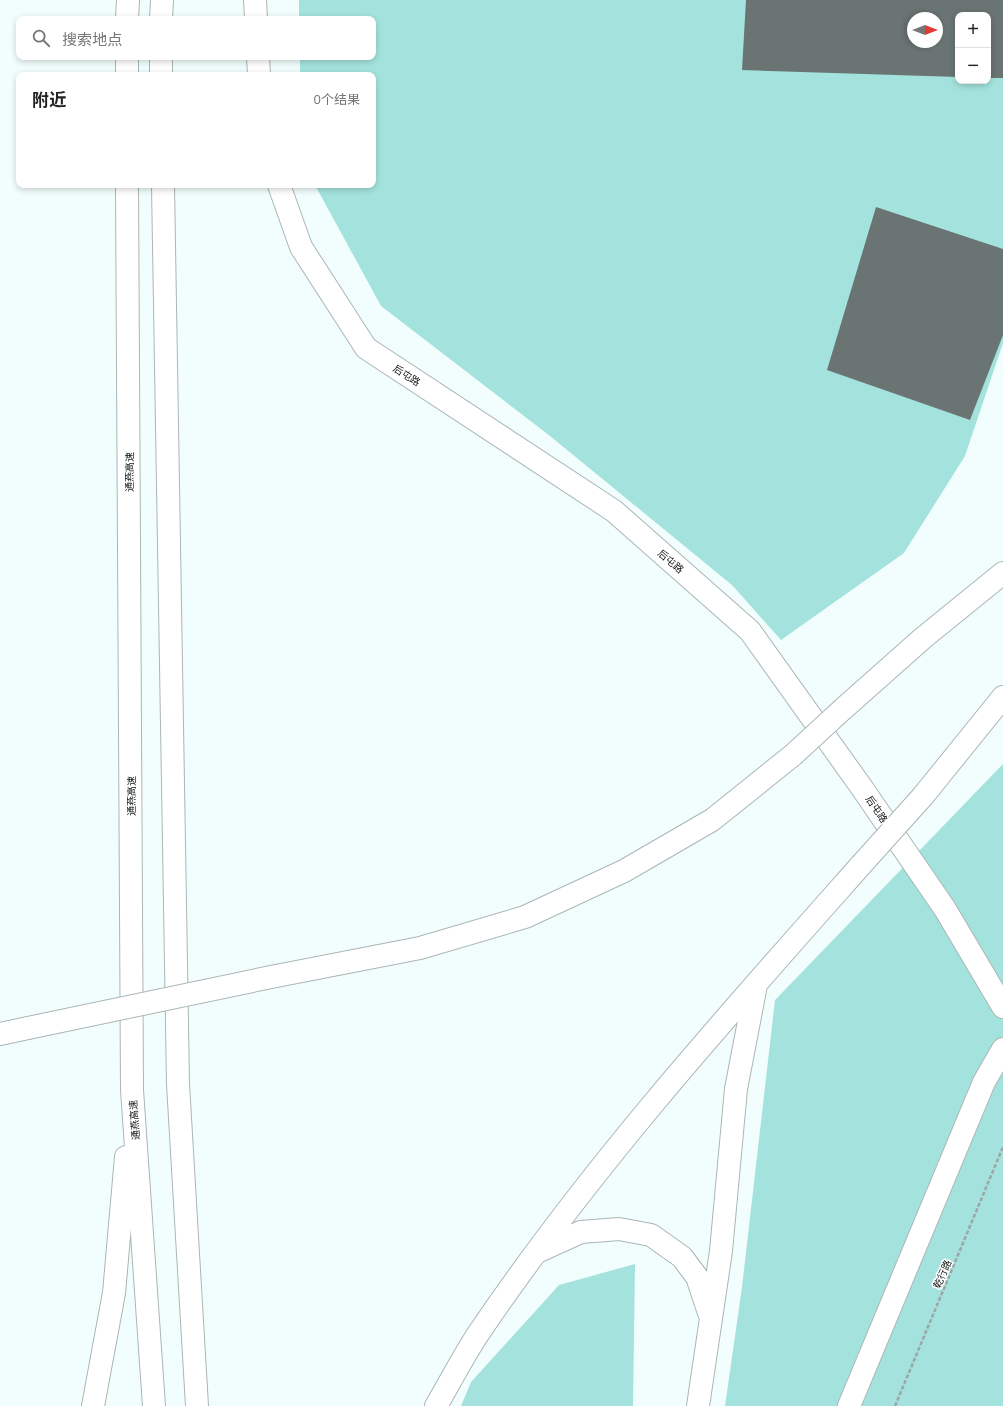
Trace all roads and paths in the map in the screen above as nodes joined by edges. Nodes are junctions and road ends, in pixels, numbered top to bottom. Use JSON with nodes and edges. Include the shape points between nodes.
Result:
{"nodes":[{"id":1,"x":128,"y":0,"type":"edge"},
{"id":2,"x":162,"y":0,"type":"edge"},
{"id":3,"x":255,"y":0,"type":"edge"},
{"id":4,"x":127,"y":16,"type":"edge"},
{"id":5,"x":161,"y":16,"type":"edge"},
{"id":6,"x":256,"y":16,"type":"edge"},
{"id":7,"x":127,"y":60,"type":"edge"},
{"id":8,"x":161,"y":60,"type":"edge"},
{"id":9,"x":258,"y":60,"type":"edge"},
{"id":10,"x":127,"y":72,"type":"edge"},
{"id":11,"x":161,"y":72,"type":"edge"},
{"id":12,"x":259,"y":72,"type":"edge"},
{"id":13,"x":127,"y":188,"type":"edge"},
{"id":14,"x":162,"y":188,"type":"edge"},
{"id":15,"x":280,"y":188,"type":"edge"},
{"id":16,"x":1003,"y":572,"type":"edge"},
{"id":17,"x":1003,"y":697,"type":"edge"},
{"id":18,"x":756,"y":983,"type":"junction"},
{"id":19,"x":1003,"y":1007,"type":"edge"},
{"id":20,"x":0,"y":1034,"type":"edge"},
{"id":21,"x":1003,"y":1049,"type":"edge"},
{"id":22,"x":132,"y":1090,"type":"junction"},
{"id":23,"x":1003,"y":1147,"type":"edge"},
{"id":24,"x":536,"y":1253,"type":"junction"},
{"id":25,"x":710,"y":1318,"type":"junction"},
{"id":26,"x":93,"y":1406,"type":"edge"},
{"id":27,"x":154,"y":1406,"type":"edge"},
{"id":28,"x":197,"y":1406,"type":"edge"},
{"id":29,"x":436,"y":1406,"type":"edge"},
{"id":30,"x":698,"y":1406,"type":"edge"},
{"id":31,"x":850,"y":1406,"type":"edge"},
{"id":32,"x":895,"y":1406,"type":"edge"}],
"edges":[{"from":1,"to":4,"type":"main road"},
{"from":2,"to":5,"type":"main road"},
{"from":3,"to":6,"type":"main road"},
{"from":7,"to":10,"type":"main road"},
{"from":8,"to":11,"type":"main road"},
{"from":9,"to":12,"type":"main road"},
{"from":13,"to":22,"type":"main road","name":"通燕高速"},
{"from":14,"to":28,"type":"main road","via":[[178,1084]]},
{"from":15,"to":19,"type":"main road","name":"后屯路","via":[[301,247],[366,348],[614,511],[750,631],[945,909]]},
{"from":16,"to":20,"type":"main road","bridge":true,"via":[[923,638],[793,755],[712,820],[624,871],[525,917],[420,948]]},
{"from":17,"to":18,"type":"main road","bridge":true,"via":[[923,796]]},
{"from":18,"to":24,"type":"main road","via":[[627,1135]]},
{"from":18,"to":25,"type":"main road","via":[[736,1089],[721,1251]]},
{"from":21,"to":31,"type":"main road","via":[[984,1082]]},
{"from":22,"to":26,"type":"main road","via":[[114,1293]]},
{"from":22,"to":27,"type":"main road","name":"通燕高速"},
{"from":23,"to":32,"type":"path","name":"乾行路"},
{"from":24,"to":25,"type":"main road","via":[[582,1232],[619,1229],[651,1235],[682,1257],[697,1277]]},
{"from":24,"to":29,"type":"main road","via":[[477,1336]]},
{"from":25,"to":30,"type":"main road"}]}
